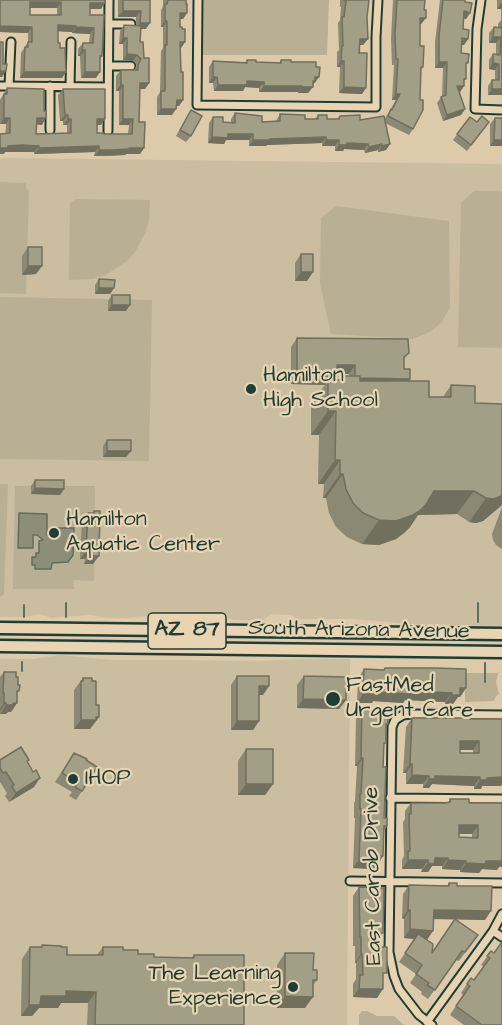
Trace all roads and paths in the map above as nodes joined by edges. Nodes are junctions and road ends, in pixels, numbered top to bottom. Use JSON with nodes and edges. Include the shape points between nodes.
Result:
{"nodes":[{"id":1,"x":109,"y":0,"type":"edge"},
{"id":2,"x":198,"y":0,"type":"edge"},
{"id":3,"x":378,"y":0,"type":"edge"},
{"id":4,"x":482,"y":0,"type":"edge"},
{"id":5,"x":109,"y":24,"type":"junction"},
{"id":6,"x":131,"y":24,"type":"edge"},
{"id":7,"x":11,"y":42,"type":"dead end"},
{"id":8,"x":71,"y":42,"type":"dead end"},
{"id":9,"x":109,"y":66,"type":"junction"},
{"id":10,"x":131,"y":66,"type":"dead end"},
{"id":11,"x":0,"y":86,"type":"edge"},
{"id":12,"x":9,"y":86,"type":"junction"},
{"id":13,"x":50,"y":86,"type":"junction"},
{"id":14,"x":70,"y":86,"type":"junction"},
{"id":15,"x":108,"y":87,"type":"junction"},
{"id":16,"x":502,"y":110,"type":"edge"},
{"id":17,"x":50,"y":130,"type":"dead end"},
{"id":18,"x":108,"y":131,"type":"edge"},
{"id":19,"x":0,"y":628,"type":"edge"},
{"id":20,"x":502,"y":634,"type":"edge"},
{"id":21,"x":0,"y":646,"type":"edge"},
{"id":22,"x":502,"y":652,"type":"edge"},
{"id":23,"x":502,"y":715,"type":"edge"},
{"id":24,"x":390,"y":798,"type":"junction"},
{"id":25,"x":502,"y":799,"type":"edge"},
{"id":26,"x":350,"y":881,"type":"dead end"},
{"id":27,"x":391,"y":882,"type":"junction"},
{"id":28,"x":502,"y":883,"type":"edge"},
{"id":29,"x":502,"y":915,"type":"edge"},
{"id":30,"x":493,"y":931,"type":"junction"},
{"id":31,"x":502,"y":937,"type":"edge"},
{"id":32,"x":429,"y":1023,"type":"edge"}],
"edges":[{"from":1,"to":5,"type":"street"},
{"from":2,"to":3,"type":"street","via":[[197,105],[376,107]]},
{"from":4,"to":16,"type":"street","via":[[477,29],[475,109]]},
{"from":5,"to":6,"type":"street"},
{"from":5,"to":9,"type":"street"},
{"from":7,"to":12,"type":"street"},
{"from":8,"to":14,"type":"street"},
{"from":9,"to":10,"type":"street"},
{"from":9,"to":15,"type":"street"},
{"from":11,"to":12,"type":"street"},
{"from":12,"to":13,"type":"street"},
{"from":13,"to":14,"type":"street"},
{"from":13,"to":17,"type":"street"},
{"from":14,"to":15,"type":"street"},
{"from":15,"to":18,"type":"street"},
{"from":19,"to":20,"type":"main road","name":"South Arizona Avenue","number":"AZ 87"},
{"from":21,"to":22,"type":"main road","name":"South Arizona Avenue","number":"AZ 87"},
{"from":23,"to":24,"type":"street","name":"East Carob Drive","via":[[412,714],[395,720]]},
{"from":24,"to":25,"type":"street"},
{"from":24,"to":27,"type":"street","name":"East Carob Drive"},
{"from":26,"to":27,"type":"street"},
{"from":27,"to":28,"type":"street"},
{"from":27,"to":32,"type":"street","name":"East Carob Drive","via":[[389,952],[394,976],[406,999]]},
{"from":29,"to":30,"type":"street"},
{"from":30,"to":31,"type":"street"},
{"from":30,"to":32,"type":"street"}]}
